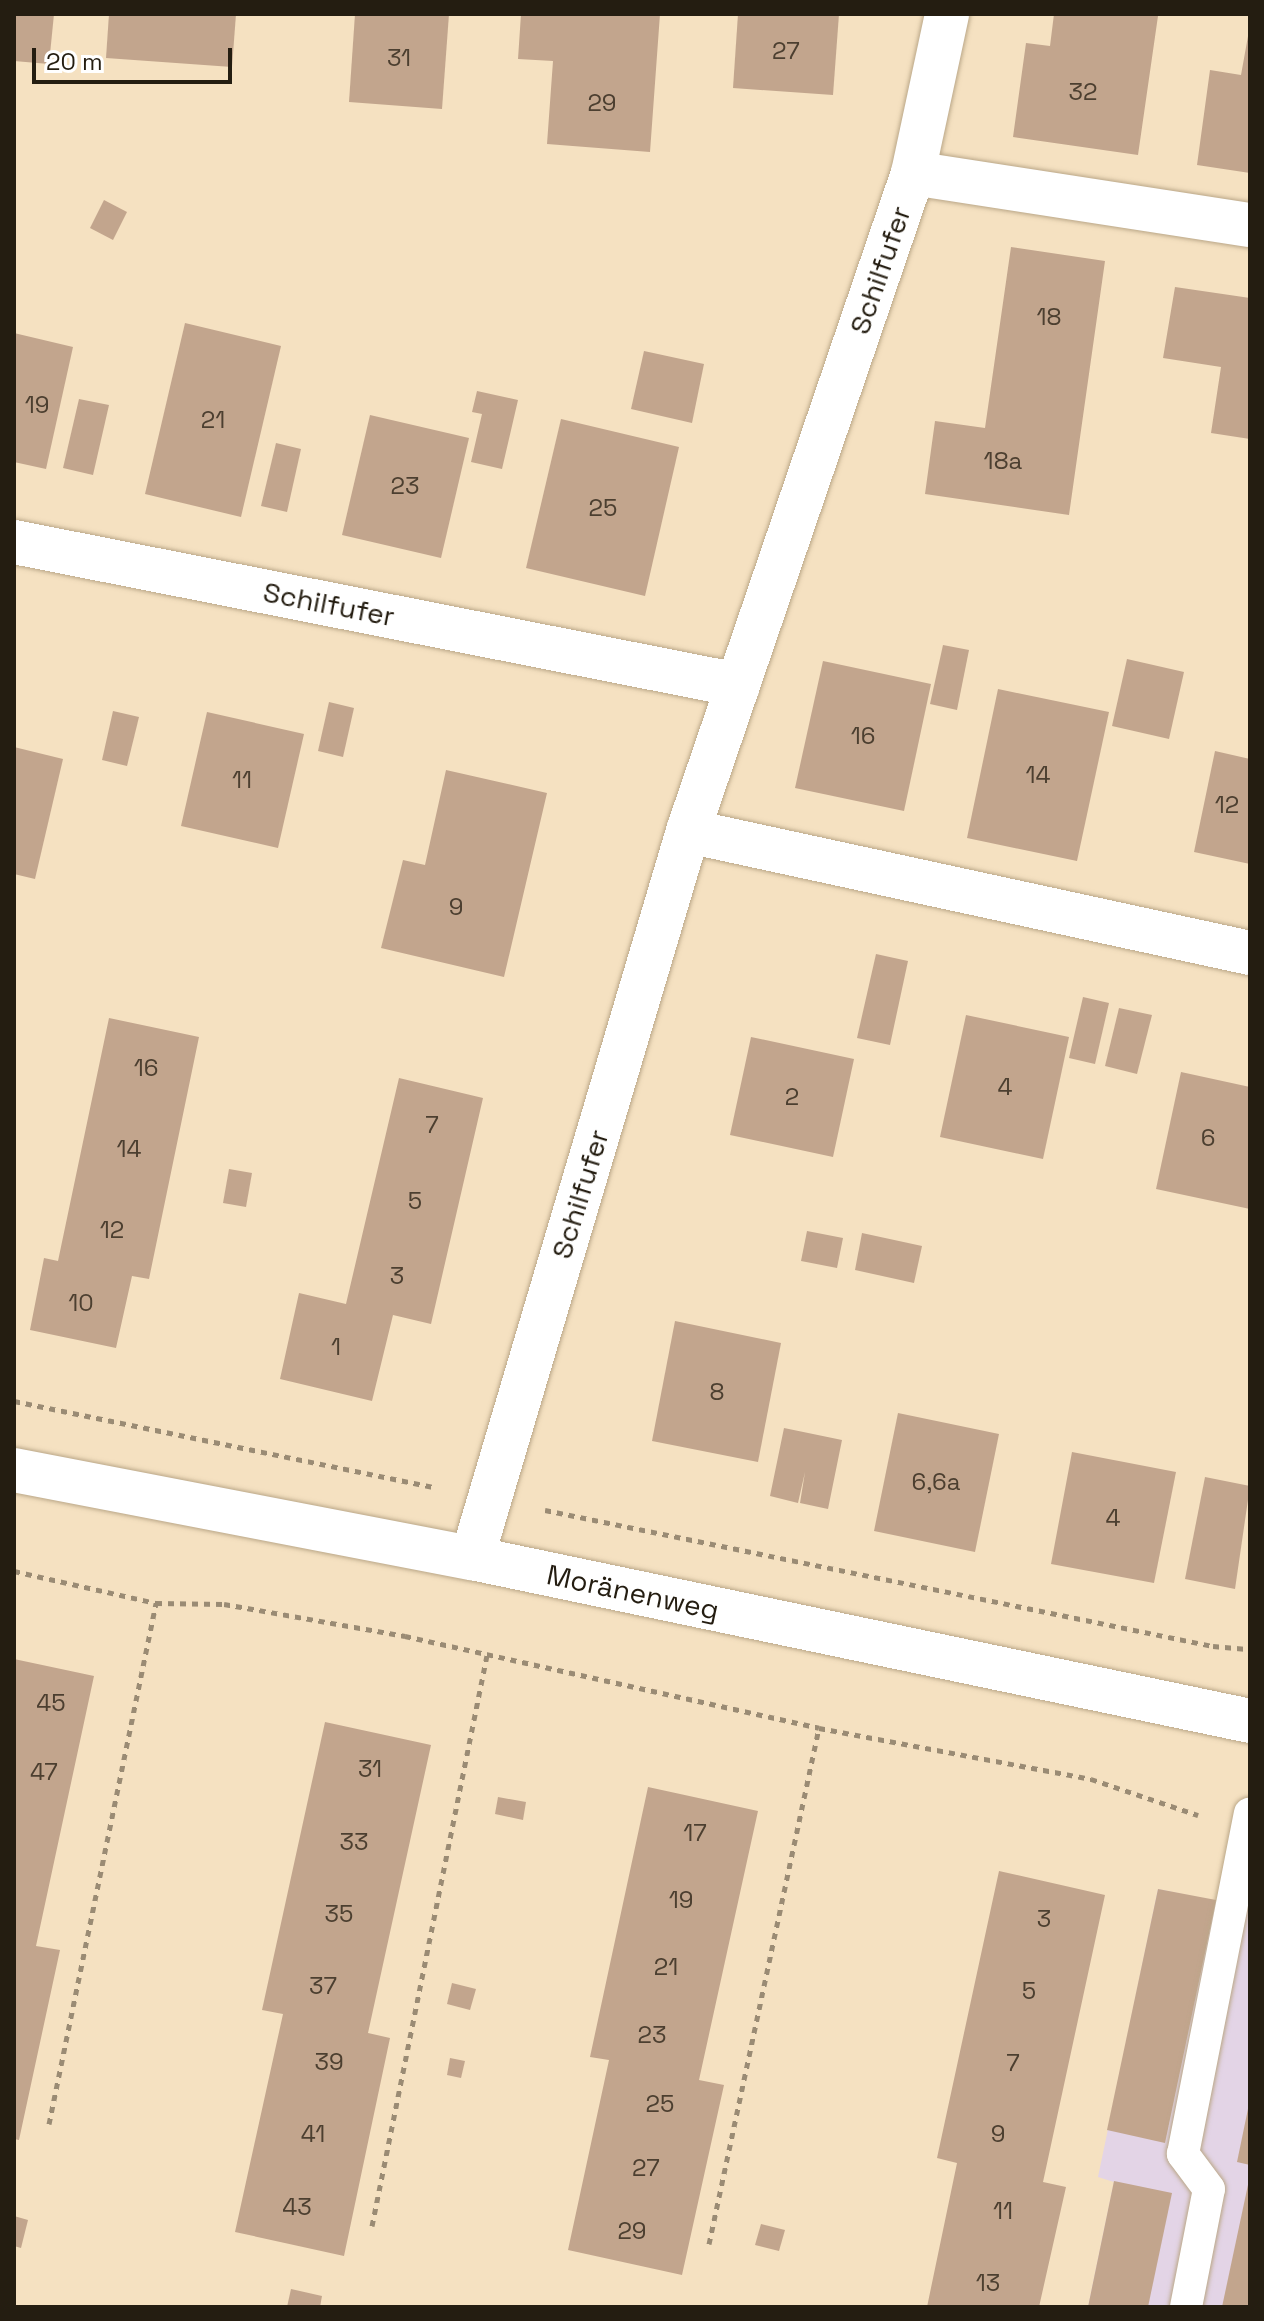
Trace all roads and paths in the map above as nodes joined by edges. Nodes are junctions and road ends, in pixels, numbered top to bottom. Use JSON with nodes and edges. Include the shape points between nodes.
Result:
{"nodes":[{"id":1,"x":947,"y":14,"type":"edge"},
{"id":2,"x":913,"y":173,"type":"junction"},
{"id":3,"x":1250,"y":225,"type":"edge"},
{"id":4,"x":14,"y":542,"type":"edge"},
{"id":5,"x":738,"y":685,"type":"junction"},
{"id":6,"x":688,"y":831,"type":"junction"},
{"id":7,"x":1250,"y":953,"type":"edge"},
{"id":8,"x":14,"y":1401,"type":"edge"},
{"id":9,"x":14,"y":1470,"type":"edge"},
{"id":10,"x":489,"y":1499,"type":"junction"},
{"id":11,"x":472,"y":1558,"type":"junction"},
{"id":12,"x":14,"y":1571,"type":"edge"},
{"id":13,"x":156,"y":1603,"type":"junction"},
{"id":14,"x":1250,"y":1649,"type":"edge"},
{"id":15,"x":487,"y":1655,"type":"junction"},
{"id":16,"x":1250,"y":1721,"type":"edge"},
{"id":17,"x":819,"y":1728,"type":"junction"},
{"id":18,"x":1248,"y":1823,"type":"edge"},
{"id":19,"x":49,"y":2124,"type":"dead end"},
{"id":20,"x":372,"y":2226,"type":"dead end"},
{"id":21,"x":709,"y":2244,"type":"dead end"},
{"id":22,"x":1186,"y":2307,"type":"edge"}],
"edges":[{"from":1,"to":2,"type":"street","name":"Schilfufer"},
{"from":2,"to":3,"type":"street","name":"Schilfufer"},
{"from":2,"to":5,"type":"street","name":"Schilfufer"},
{"from":4,"to":5,"type":"street","name":"Schilfufer"},
{"from":5,"to":6,"type":"street","name":"Schilfufer"},
{"from":6,"to":7,"type":"street"},
{"from":6,"to":10,"type":"street","name":"Schilfufer"},
{"from":8,"to":10,"type":"path"},
{"from":9,"to":11,"type":"street","name":"Moränenweg"},
{"from":10,"to":11,"type":"street","name":"Schilfufer"},
{"from":10,"to":14,"type":"path","via":[[1198,1643]]},
{"from":11,"to":16,"type":"street","name":"Moränenweg"},
{"from":12,"to":13,"type":"path"},
{"from":13,"to":15,"type":"path","via":[[224,1604]]},
{"from":13,"to":19,"type":"path"},
{"from":15,"to":17,"type":"path"},
{"from":15,"to":20,"type":"path"},
{"from":17,"to":18,"type":"path","via":[[1091,1779]]},
{"from":17,"to":21,"type":"path"},
{"from":18,"to":22,"type":"lane","via":[[1183,2154],[1209,2189]]}]}
